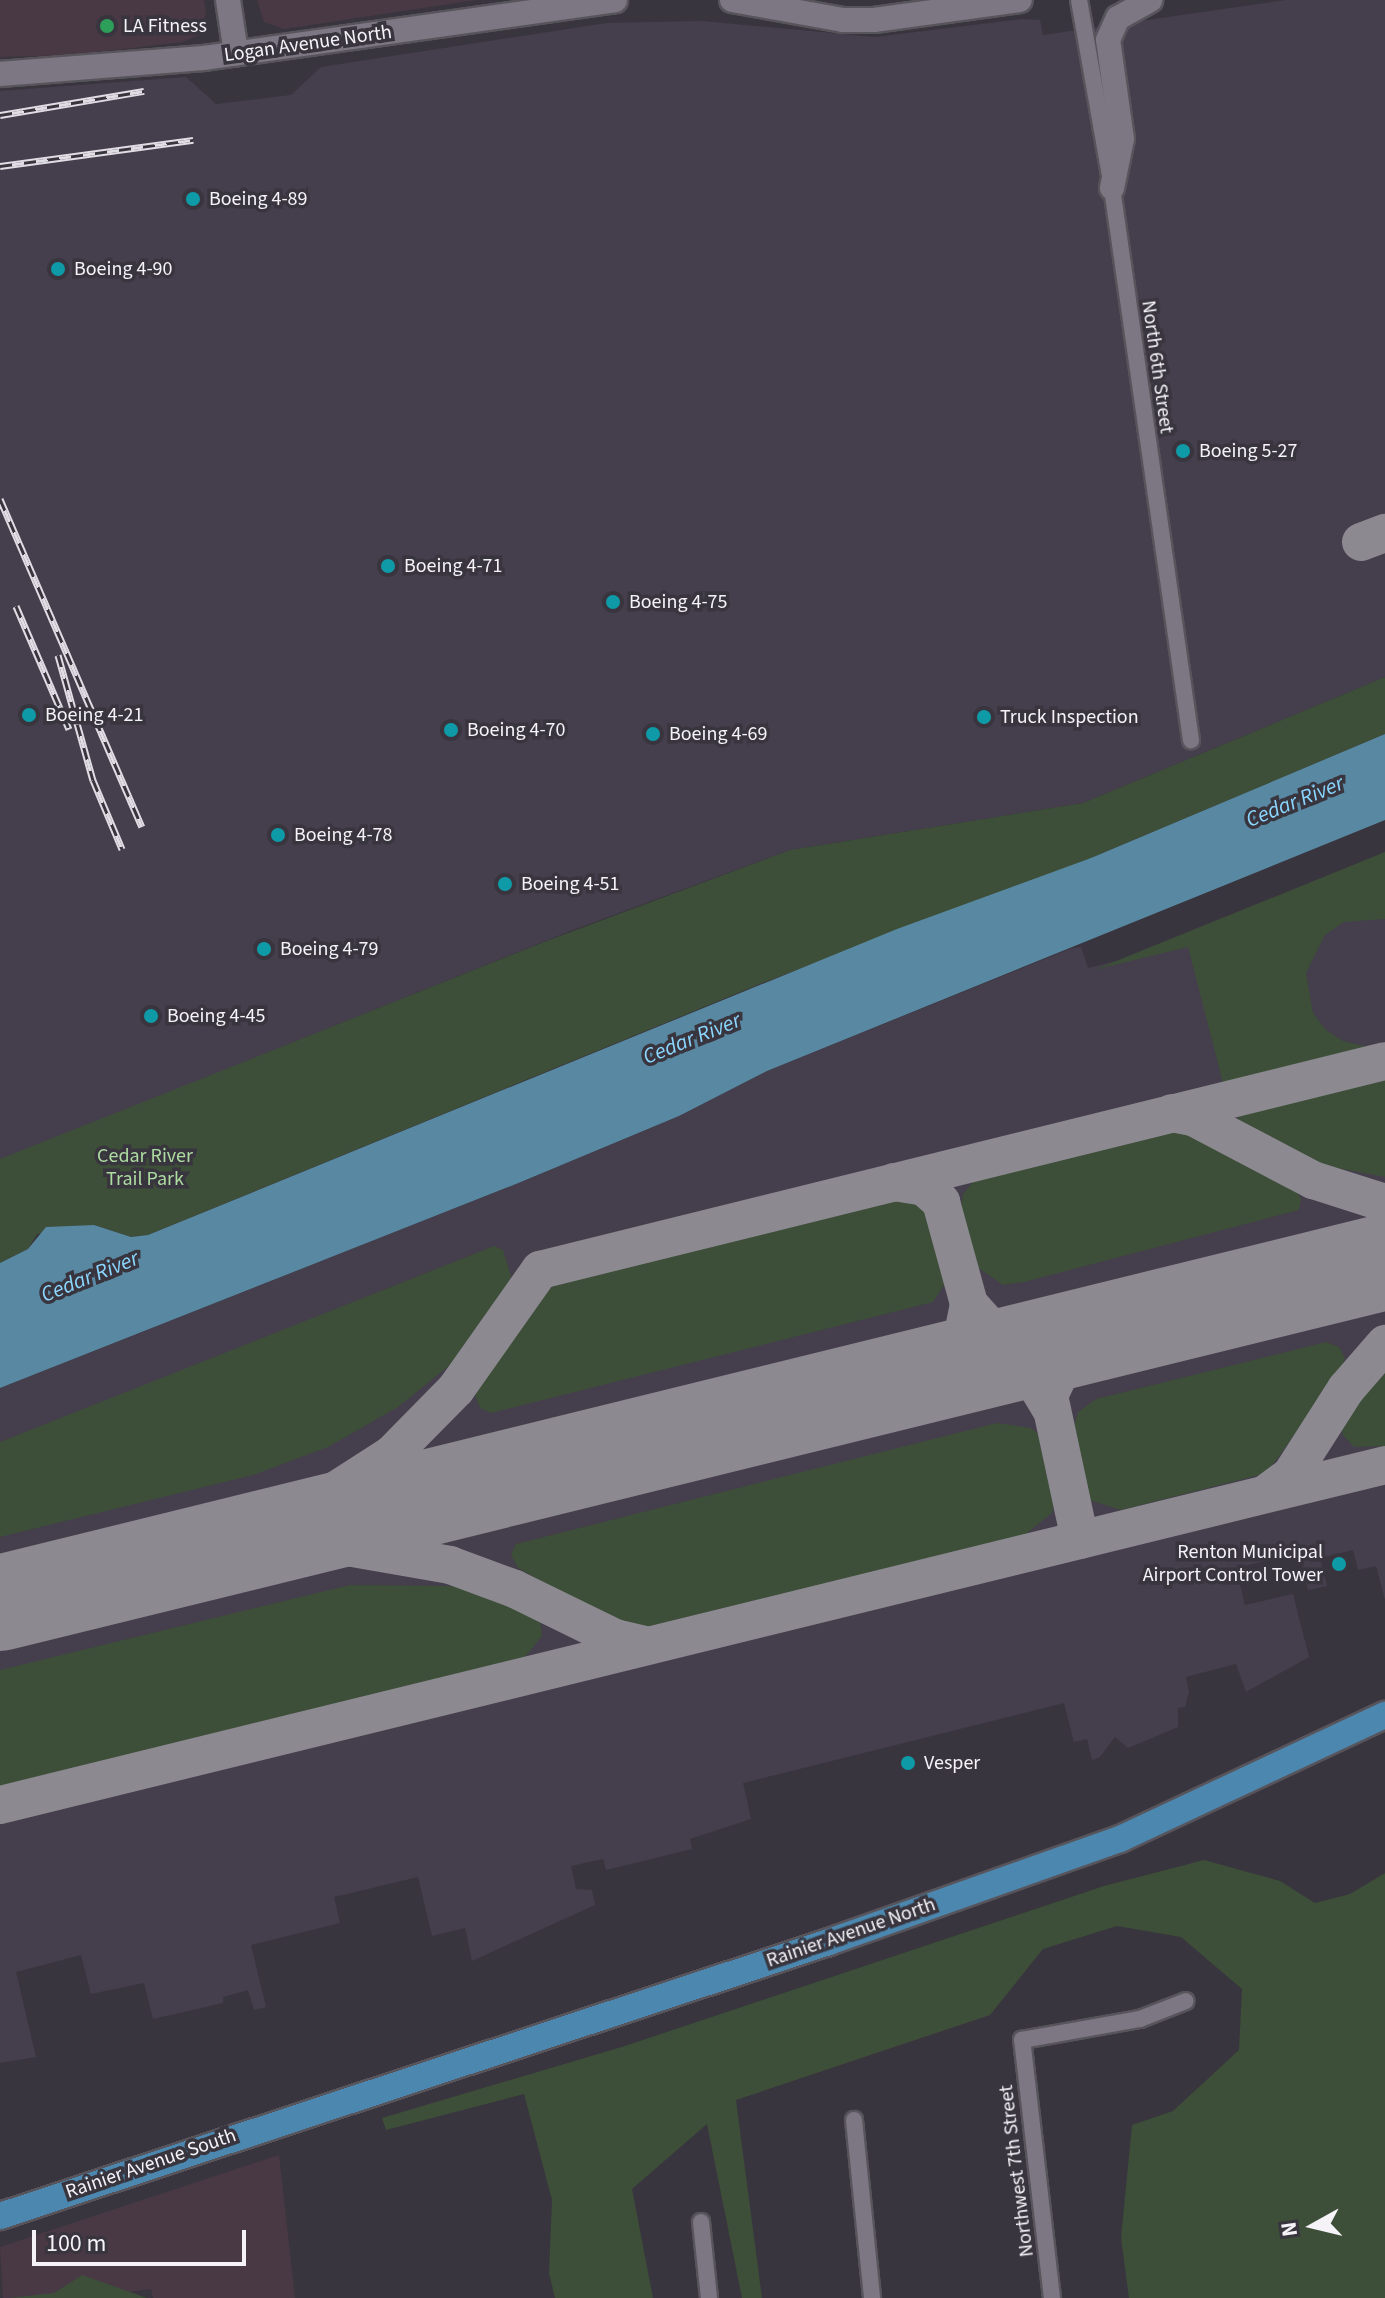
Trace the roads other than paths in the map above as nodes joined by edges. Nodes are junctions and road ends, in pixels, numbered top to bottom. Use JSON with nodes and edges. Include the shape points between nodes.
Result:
{"nodes":[{"id":1,"x":228,"y":0,"type":"edge"},
{"id":2,"x":615,"y":0,"type":"edge"},
{"id":3,"x":732,"y":0,"type":"edge"},
{"id":4,"x":1020,"y":0,"type":"edge"},
{"id":5,"x":1079,"y":0,"type":"edge"},
{"id":6,"x":1150,"y":0,"type":"edge"},
{"id":7,"x":236,"y":53,"type":"junction"},
{"id":8,"x":0,"y":74,"type":"edge"},
{"id":9,"x":1112,"y":188,"type":"junction"},
{"id":10,"x":1191,"y":740,"type":"dead end"},
{"id":11,"x":1385,"y":1715,"type":"edge"},
{"id":12,"x":1186,"y":2001,"type":"dead end"},
{"id":13,"x":302,"y":2114,"type":"joint"},
{"id":14,"x":854,"y":2120,"type":"dead end"},
{"id":15,"x":0,"y":2216,"type":"edge"},
{"id":16,"x":701,"y":2222,"type":"dead end"},
{"id":17,"x":709,"y":2298,"type":"edge"},
{"id":18,"x":872,"y":2298,"type":"edge"},
{"id":19,"x":1052,"y":2298,"type":"edge"}],
"edges":[{"from":1,"to":7,"type":"main road"},
{"from":2,"to":7,"type":"main road","name":"Logan Avenue North"},
{"from":3,"to":4,"type":"main road","via":[[843,20],[884,20]]},
{"from":5,"to":9,"type":"street","name":"North 6th Street"},
{"from":6,"to":9,"type":"main road","via":[[1118,18],[1108,40],[1122,139]]},
{"from":7,"to":8,"type":"main road","name":"Logan Avenue North"},
{"from":9,"to":10,"type":"street","name":"North 6th Street"},
{"from":11,"to":13,"type":"main road","name":"Rainier Avenue North","via":[[1120,1839],[814,1947]]},
{"from":12,"to":19,"type":"street","name":"Northwest 7th Street","via":[[1140,2019],[1022,2040]]},
{"from":13,"to":15,"type":"main road","name":"Rainier Avenue South"},
{"from":14,"to":18,"type":"street"},
{"from":16,"to":17,"type":"street"}]}
